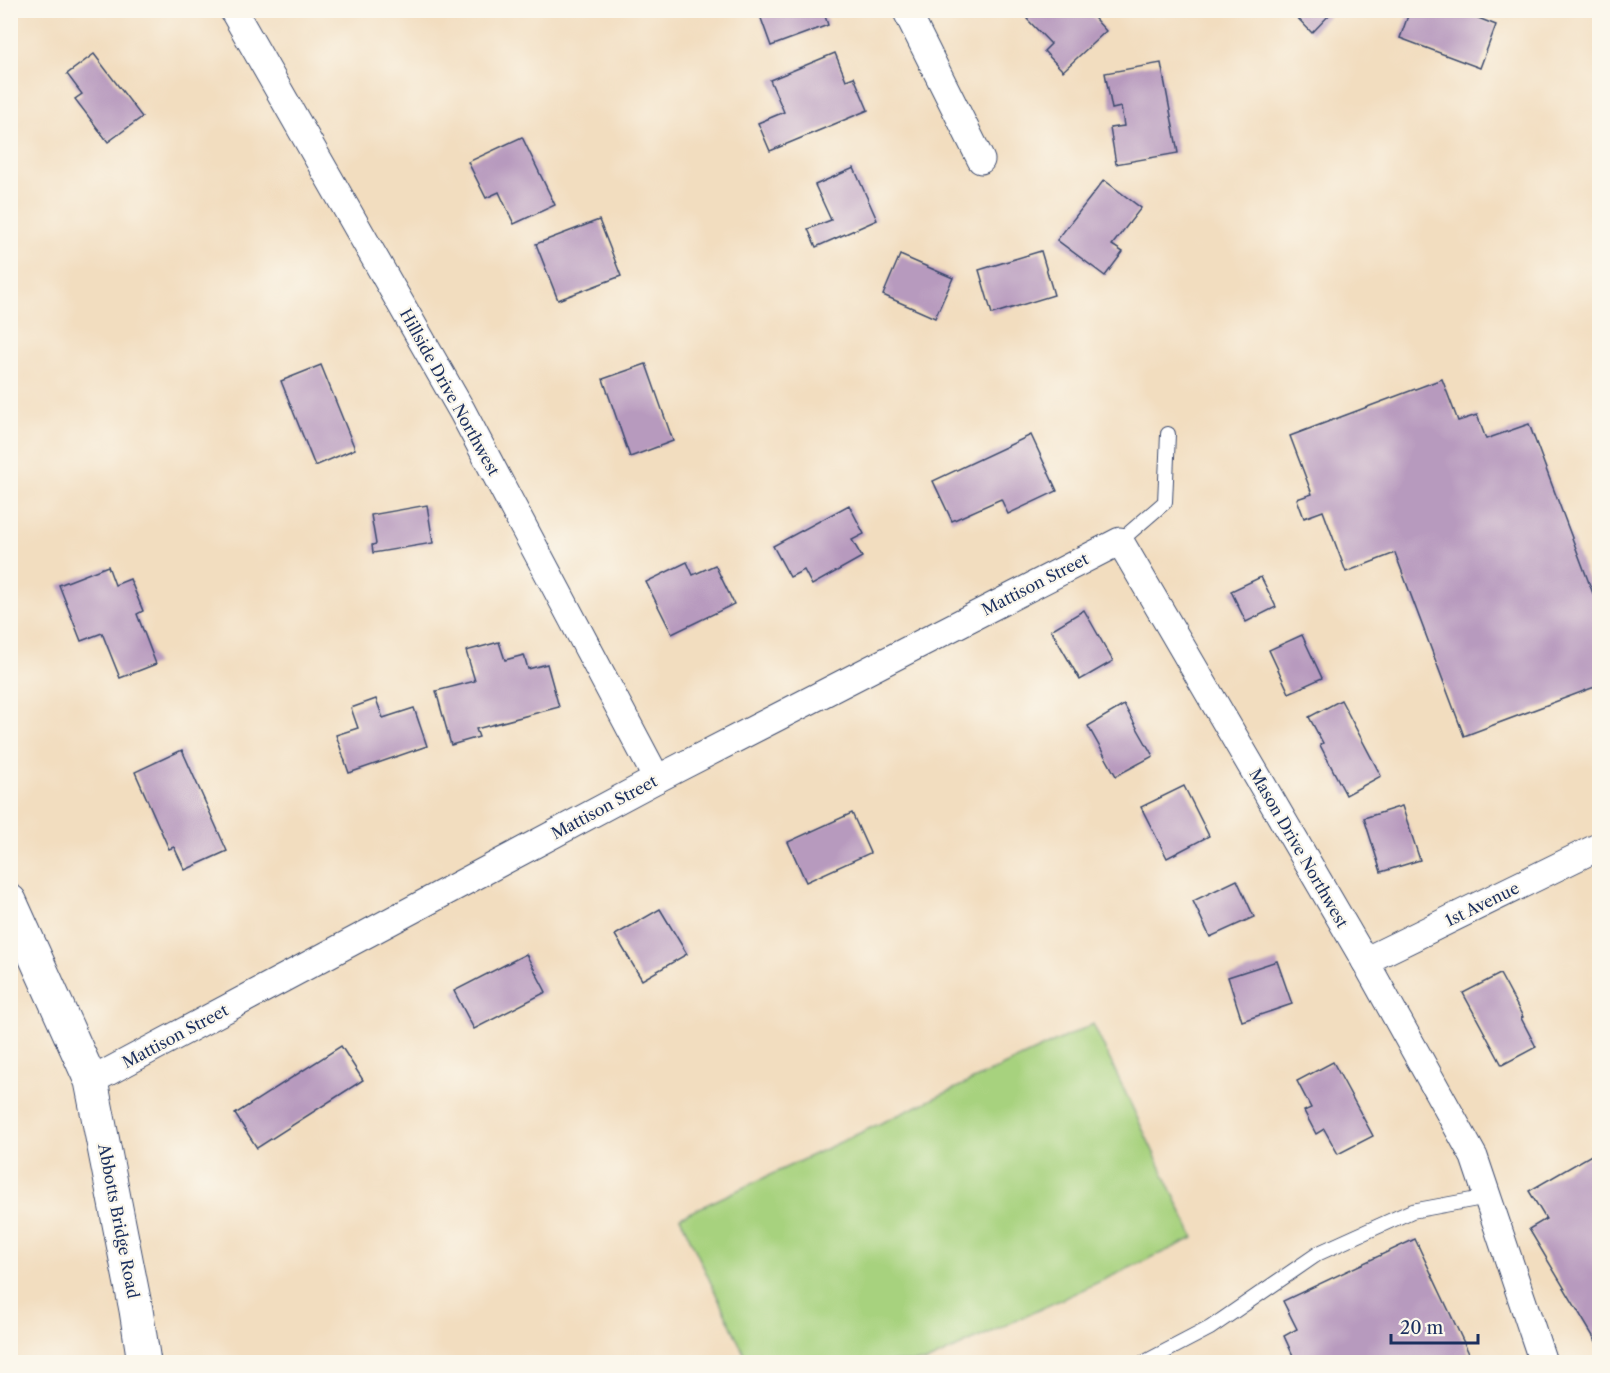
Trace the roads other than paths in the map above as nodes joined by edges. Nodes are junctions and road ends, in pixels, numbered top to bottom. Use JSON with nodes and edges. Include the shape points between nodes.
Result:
{"nodes":[{"id":1,"x":233,"y":10,"type":"edge"},
{"id":2,"x":906,"y":10,"type":"edge"},
{"id":3,"x":981,"y":160,"type":"dead end"},
{"id":4,"x":1168,"y":434,"type":"dead end"},
{"id":5,"x":1120,"y":541,"type":"junction"},
{"id":6,"x":657,"y":779,"type":"junction"},
{"id":7,"x":1599,"y":846,"type":"edge"},
{"id":8,"x":10,"y":901,"type":"edge"},
{"id":9,"x":1365,"y":961,"type":"junction"},
{"id":10,"x":91,"y":1081,"type":"junction"},
{"id":11,"x":1488,"y":1197,"type":"junction"},
{"id":12,"x":144,"y":1362,"type":"edge"},
{"id":13,"x":1145,"y":1362,"type":"edge"},
{"id":14,"x":1543,"y":1362,"type":"edge"}],
"edges":[{"from":1,"to":6,"type":"street","name":"Hillside Drive Northwest","via":[[462,411]]},
{"from":2,"to":3,"type":"street"},
{"from":4,"to":5,"type":"lane","via":[[1165,502]]},
{"from":5,"to":6,"type":"street","name":"Mattison Street"},
{"from":5,"to":9,"type":"street","name":"Mason Drive Northwest"},
{"from":6,"to":10,"type":"street","name":"Mattison Street"},
{"from":7,"to":9,"type":"street","name":"1st Avenue"},
{"from":8,"to":10,"type":"main road","name":"Abbotts Bridge Road"},
{"from":9,"to":11,"type":"street","name":"Mason Drive Northwest","via":[[1474,1157]]},
{"from":10,"to":12,"type":"main road","name":"Abbotts Bridge Road"},
{"from":11,"to":13,"type":"lane","via":[[1412,1211],[1319,1252],[1210,1328]]},
{"from":11,"to":14,"type":"street","name":"Mason Drive Northwest"}]}
